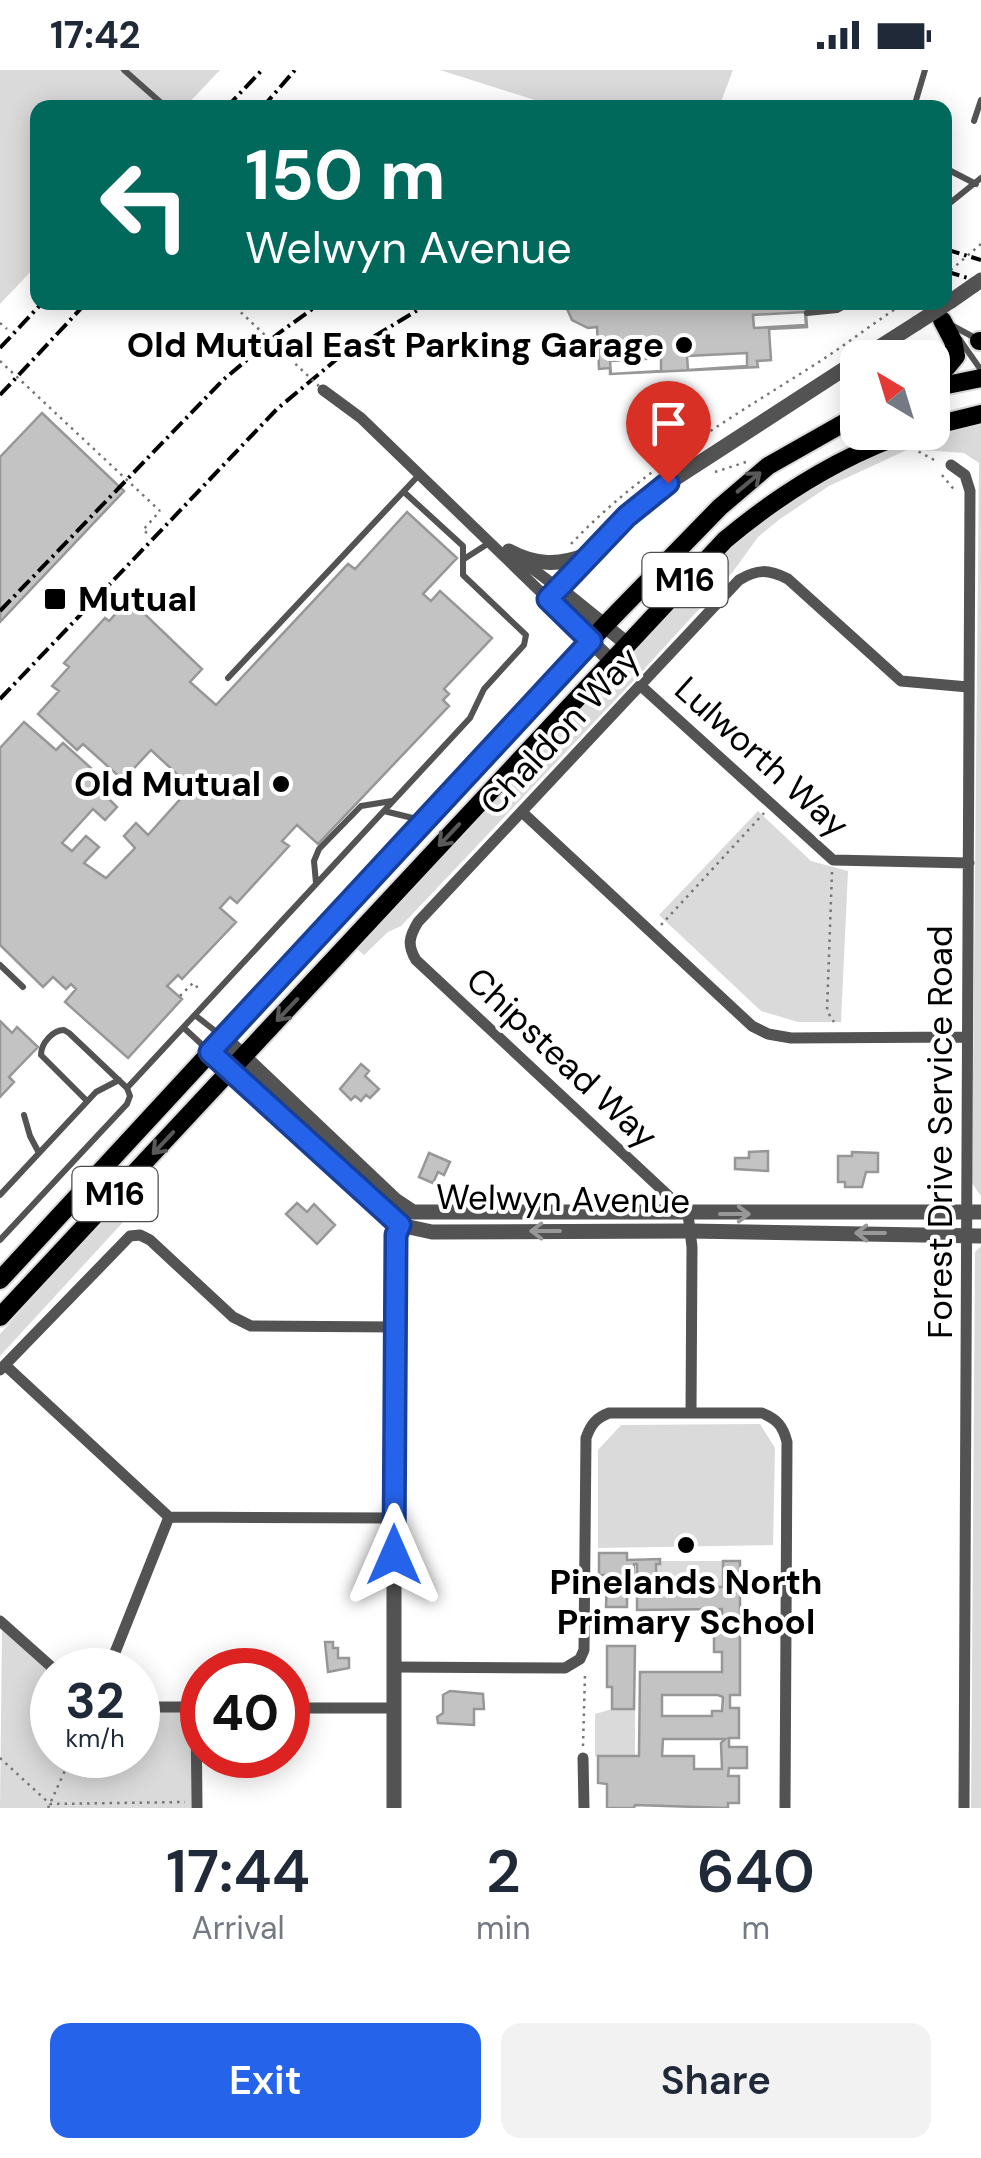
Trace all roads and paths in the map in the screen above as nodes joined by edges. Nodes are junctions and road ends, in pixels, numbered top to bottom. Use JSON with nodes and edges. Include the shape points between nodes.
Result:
{"nodes":[{"id":1,"x":124,"y":70,"type":"edge"},
{"id":2,"x":926,"y":70,"type":"edge"},
{"id":3,"x":158,"y":100,"type":"edge"},
{"id":4,"x":916,"y":100,"type":"edge"},
{"id":5,"x":981,"y":100,"type":"edge"},
{"id":6,"x":974,"y":122,"type":"dead end"},
{"id":7,"x":952,"y":171,"type":"edge"},
{"id":8,"x":978,"y":181,"type":"edge"},
{"id":9,"x":952,"y":201,"type":"edge"},
{"id":10,"x":981,"y":244,"type":"edge"},
{"id":11,"x":952,"y":269,"type":"edge"},
{"id":12,"x":977,"y":282,"type":"edge"},
{"id":13,"x":952,"y":300,"type":"edge"},
{"id":14,"x":238,"y":310,"type":"edge"},
{"id":15,"x":836,"y":310,"type":"edge"},
{"id":16,"x":893,"y":310,"type":"edge"},
{"id":17,"x":929,"y":310,"type":"edge"},
{"id":18,"x":938,"y":310,"type":"edge"},
{"id":19,"x":806,"y":313,"type":"dead end"},
{"id":20,"x":942,"y":320,"type":"junction"},
{"id":21,"x":0,"y":323,"type":"edge"},
{"id":22,"x":7,"y":329,"type":"dead end"},
{"id":23,"x":891,"y":340,"type":"edge"},
{"id":24,"x":980,"y":342,"type":"edge"},
{"id":25,"x":0,"y":360,"type":"edge"},
{"id":26,"x":950,"y":365,"type":"edge"},
{"id":27,"x":981,"y":370,"type":"edge"},
{"id":28,"x":840,"y":372,"type":"edge"},
{"id":29,"x":981,"y":378,"type":"edge"},
{"id":30,"x":950,"y":384,"type":"edge"},
{"id":31,"x":323,"y":390,"type":"joint"},
{"id":32,"x":981,"y":414,"type":"edge"},
{"id":33,"x":950,"y":422,"type":"edge"},
{"id":34,"x":840,"y":425,"type":"edge"},
{"id":35,"x":874,"y":450,"type":"edge"},
{"id":36,"x":922,"y":450,"type":"edge"},
{"id":37,"x":934,"y":460,"type":"junction"},
{"id":38,"x":950,"y":466,"type":"joint"},
{"id":39,"x":419,"y":475,"type":"junction"},
{"id":40,"x":404,"y":492,"type":"junction"},
{"id":41,"x":958,"y":498,"type":"dead end"},
{"id":42,"x":476,"y":530,"type":"junction"},
{"id":43,"x":147,"y":533,"type":"dead end"},
{"id":44,"x":489,"y":543,"type":"junction"},
{"id":45,"x":463,"y":546,"type":"junction"},
{"id":46,"x":568,"y":548,"type":"dead end"},
{"id":47,"x":509,"y":551,"type":"junction"},
{"id":48,"x":593,"y":551,"type":"junction"},
{"id":49,"x":462,"y":559,"type":"junction"},
{"id":50,"x":553,"y":594,"type":"junction"},
{"id":51,"x":606,"y":624,"type":"junction"},
{"id":52,"x":591,"y":641,"type":"junction"},
{"id":53,"x":626,"y":644,"type":"junction"},
{"id":54,"x":610,"y":660,"type":"junction"},
{"id":55,"x":228,"y":678,"type":"dead end"},
{"id":56,"x":641,"y":686,"type":"junction"},
{"id":57,"x":968,"y":687,"type":"junction"},
{"id":58,"x":392,"y":801,"type":"junction"},
{"id":59,"x":765,"y":802,"type":"junction"},
{"id":60,"x":384,"y":811,"type":"junction"},
{"id":61,"x":522,"y":812,"type":"junction"},
{"id":62,"x":425,"y":821,"type":"junction"},
{"id":63,"x":833,"y":860,"type":"junction"},
{"id":64,"x":969,"y":863,"type":"junction"},
{"id":65,"x":316,"y":884,"type":"junction"},
{"id":66,"x":652,"y":935,"type":"junction"},
{"id":67,"x":410,"y":936,"type":"joint"},
{"id":68,"x":0,"y":965,"type":"edge"},
{"id":69,"x":24,"y":988,"type":"dead end"},
{"id":70,"x":206,"y":995,"type":"dead end"},
{"id":71,"x":180,"y":996,"type":"dead end"},
{"id":72,"x":196,"y":1016,"type":"junction"},
{"id":73,"x":184,"y":1028,"type":"junction"},
{"id":74,"x":842,"y":1037,"type":"junction"},
{"id":75,"x":967,"y":1037,"type":"junction"},
{"id":76,"x":224,"y":1038,"type":"junction"},
{"id":77,"x":210,"y":1052,"type":"junction"},
{"id":78,"x":244,"y":1057,"type":"junction"},
{"id":79,"x":229,"y":1072,"type":"junction"},
{"id":80,"x":119,"y":1080,"type":"junction"},
{"id":81,"x":127,"y":1088,"type":"junction"},
{"id":82,"x":87,"y":1101,"type":"junction"},
{"id":83,"x":294,"y":1104,"type":"junction"},
{"id":84,"x":24,"y":1115,"type":"dead end"},
{"id":85,"x":282,"y":1118,"type":"junction"},
{"id":86,"x":39,"y":1153,"type":"junction"},
{"id":87,"x":0,"y":1194,"type":"edge"},
{"id":88,"x":974,"y":1213,"type":"edge"},
{"id":89,"x":824,"y":1214,"type":"junction"},
{"id":90,"x":404,"y":1218,"type":"junction"},
{"id":91,"x":689,"y":1222,"type":"junction"},
{"id":92,"x":432,"y":1232,"type":"junction"},
{"id":93,"x":821,"y":1234,"type":"junction"},
{"id":94,"x":974,"y":1235,"type":"edge"},
{"id":95,"x":0,"y":1240,"type":"edge"},
{"id":96,"x":397,"y":1256,"type":"junction"},
{"id":97,"x":0,"y":1280,"type":"edge"},
{"id":98,"x":0,"y":1317,"type":"edge"},
{"id":99,"x":394,"y":1327,"type":"junction"},
{"id":100,"x":3,"y":1368,"type":"edge"},
{"id":101,"x":691,"y":1413,"type":"junction"},
{"id":102,"x":169,"y":1517,"type":"junction"},
{"id":103,"x":394,"y":1518,"type":"junction"},
{"id":104,"x":0,"y":1620,"type":"edge"},
{"id":105,"x":31,"y":1648,"type":"edge"},
{"id":106,"x":117,"y":1648,"type":"edge"},
{"id":107,"x":580,"y":1658,"type":"junction"},
{"id":108,"x":394,"y":1667,"type":"junction"},
{"id":109,"x":310,"y":1708,"type":"edge"},
{"id":110,"x":393,"y":1708,"type":"junction"},
{"id":111,"x":0,"y":1758,"type":"edge"},
{"id":112,"x":582,"y":1758,"type":"joint"},
{"id":113,"x":62,"y":1778,"type":"edge"},
{"id":114,"x":198,"y":1778,"type":"edge"},
{"id":115,"x":197,"y":1805,"type":"edge"},
{"id":116,"x":49,"y":1806,"type":"edge"},
{"id":117,"x":394,"y":1808,"type":"edge"},
{"id":118,"x":584,"y":1808,"type":"edge"},
{"id":119,"x":785,"y":1808,"type":"edge"},
{"id":120,"x":964,"y":1808,"type":"edge"}],
"edges":[{"from":1,"to":3,"type":"lane"},
{"from":2,"to":4,"type":"lane"},
{"from":5,"to":6,"type":"lane"},
{"from":7,"to":8,"type":"lane"},
{"from":8,"to":9,"type":"lane"},
{"from":10,"to":11,"type":"path","bridge":true},
{"from":12,"to":13,"type":"street","bridge":true},
{"from":14,"to":31,"type":"path","bridge":true},
{"from":15,"to":19,"type":"lane"},
{"from":16,"to":46,"type":"path","via":[[672,454]]},
{"from":17,"to":20,"type":"lane"},
{"from":18,"to":23,"type":"street","bridge":true},
{"from":20,"to":24,"type":"lane"},
{"from":20,"to":26,"type":"main road","via":[[954,341]]},
{"from":20,"to":27,"type":"lane"},
{"from":21,"to":22,"type":"path"},
{"from":25,"to":43,"type":"path","bridge":true,"via":[[160,511]]},
{"from":28,"to":48,"type":"street","via":[[656,491]]},
{"from":29,"to":30,"type":"main road"},
{"from":31,"to":39,"type":"street"},
{"from":32,"to":33,"type":"main road"},
{"from":51,"to":34,"type":"main road","number":"M16","one_way":true,"via":[[752,479]]},
{"from":35,"to":53,"type":"main road","number":"M16","via":[[834,464],[773,502],[725,540]]},
{"from":36,"to":37,"type":"path"},
{"from":37,"to":38,"type":"path"},
{"from":37,"to":41,"type":"path"},
{"from":38,"to":57,"type":"street","name":"Forest Drive Service Road","via":[[965,475],[970,491]]},
{"from":39,"to":40,"type":"lane"},
{"from":39,"to":42,"type":"street"},
{"from":40,"to":45,"type":"lane"},
{"from":40,"to":55,"type":"lane"},
{"from":42,"to":44,"type":"street"},
{"from":42,"to":47,"type":"street"},
{"from":44,"to":45,"type":"lane"},
{"from":44,"to":49,"type":"lane"},
{"from":44,"to":50,"type":"street"},
{"from":45,"to":49,"type":"lane"},
{"from":47,"to":48,"type":"street","via":[[549,563]]},
{"from":47,"to":50,"type":"street"},
{"from":48,"to":50,"type":"street"},
{"from":49,"to":58,"type":"lane","via":[[463,575],[527,639],[484,689],[470,718]]},
{"from":50,"to":51,"type":"street"},
{"from":50,"to":52,"type":"street"},
{"from":51,"to":52,"type":"main road","number":"M16"},
{"from":51,"to":53,"type":"street"},
{"from":52,"to":54,"type":"street"},
{"from":52,"to":62,"type":"main road","number":"M16"},
{"from":53,"to":54,"type":"main road","number":"M16"},
{"from":54,"to":78,"type":"main road","number":"M16","one_way":true},
{"from":56,"to":57,"type":"street","name":"Chaldon Way","via":[[738,580],[755,570],[788,579],[901,681]]},
{"from":56,"to":59,"type":"street","name":"Lulworth Way"},
{"from":56,"to":61,"type":"street","name":"Chaldon Way"},
{"from":57,"to":64,"type":"street","name":"Forest Drive Service Road"},
{"from":58,"to":60,"type":"lane"},
{"from":58,"to":65,"type":"lane","via":[[361,806],[319,850]]},
{"from":59,"to":63,"type":"street","name":"Lulworth Way"},
{"from":59,"to":66,"type":"path","via":[[763,816]]},
{"from":60,"to":62,"type":"lane"},
{"from":60,"to":65,"type":"lane"},
{"from":61,"to":66,"type":"street"},
{"from":61,"to":67,"type":"street","name":"Chaldon Way"},
{"from":62,"to":76,"type":"main road","number":"M16"},
{"from":63,"to":64,"type":"street","name":"Lulworth Way"},
{"from":63,"to":74,"type":"path","via":[[828,1010]]},
{"from":64,"to":75,"type":"street","name":"Forest Drive Service Road"},
{"from":65,"to":72,"type":"lane"},
{"from":66,"to":74,"type":"street","via":[[752,1026],[791,1038]]},
{"from":67,"to":91,"type":"street","name":"Chipstead Way","via":[[416,960]]},
{"from":68,"to":69,"type":"lane"},
{"from":70,"to":71,"type":"path","via":[[193,983]]},
{"from":72,"to":73,"type":"lane"},
{"from":72,"to":76,"type":"lane"},
{"from":73,"to":77,"type":"lane"},
{"from":73,"to":81,"type":"lane"},
{"from":74,"to":75,"type":"street"},
{"from":75,"to":88,"type":"street","name":"Forest Drive Service Road"},
{"from":76,"to":77,"type":"main road","number":"M16"},
{"from":76,"to":78,"type":"street","name":"Welwyn Avenue"},
{"from":77,"to":79,"type":"street","name":"Welwyn Avenue"},
{"from":77,"to":97,"type":"main road","number":"M16"},
{"from":78,"to":79,"type":"main road","number":"M16"},
{"from":78,"to":83,"type":"street","name":"Welwyn Avenue"},
{"from":79,"to":85,"type":"street","name":"Welwyn Avenue"},
{"from":79,"to":98,"type":"main road","number":"M16","one_way":true},
{"from":80,"to":81,"type":"lane"},
{"from":80,"to":82,"type":"lane"},
{"from":80,"to":82,"type":"lane","via":[[69,1033],[54,1033],[41,1055]]},
{"from":81,"to":95,"type":"lane","via":[[126,1104]]},
{"from":82,"to":86,"type":"lane"},
{"from":83,"to":85,"type":"lane"},
{"from":83,"to":90,"type":"street","name":"Welwyn Avenue"},
{"from":84,"to":86,"type":"lane"},
{"from":85,"to":90,"type":"street","name":"Welwyn Avenue"},
{"from":86,"to":87,"type":"lane"},
{"from":88,"to":89,"type":"street","name":"Welwyn Avenue"},
{"from":88,"to":94,"type":"street","name":"Forest Drive Service Road"},
{"from":91,"to":89,"type":"street","name":"Welwyn Avenue","one_way":true},
{"from":89,"to":93,"type":"lane"},
{"from":90,"to":91,"type":"street","name":"Welwyn Avenue"},
{"from":90,"to":92,"type":"street","name":"Welwyn Avenue"},
{"from":90,"to":96,"type":"street"},
{"from":91,"to":92,"type":"street","name":"Welwyn Avenue","one_way":true},
{"from":91,"to":93,"type":"street","name":"Welwyn Avenue"},
{"from":91,"to":101,"type":"street"},
{"from":92,"to":96,"type":"street","via":[[409,1240]]},
{"from":94,"to":93,"type":"street","name":"Welwyn Avenue","one_way":true},
{"from":94,"to":120,"type":"street","name":"Forest Drive Service Road"},
{"from":96,"to":99,"type":"street"},
{"from":99,"to":100,"type":"street","via":[[252,1326],[150,1240],[130,1236]]},
{"from":99,"to":103,"type":"street"},
{"from":100,"to":102,"type":"street"},
{"from":101,"to":107,"type":"street","via":[[609,1413],[590,1426],[590,1641]]},
{"from":101,"to":119,"type":"street","via":[[762,1413],[784,1428],[779,1783]]},
{"from":102,"to":103,"type":"street"},
{"from":102,"to":106,"type":"street"},
{"from":103,"to":108,"type":"street"},
{"from":104,"to":105,"type":"street"},
{"from":107,"to":108,"type":"street","via":[[565,1668]]},
{"from":107,"to":112,"type":"path"},
{"from":108,"to":110,"type":"street"},
{"from":109,"to":110,"type":"street"},
{"from":110,"to":117,"type":"street"},
{"from":111,"to":116,"type":"path"},
{"from":112,"to":118,"type":"street"},
{"from":113,"to":116,"type":"path"},
{"from":114,"to":115,"type":"street"},
{"from":115,"to":116,"type":"path"}]}
